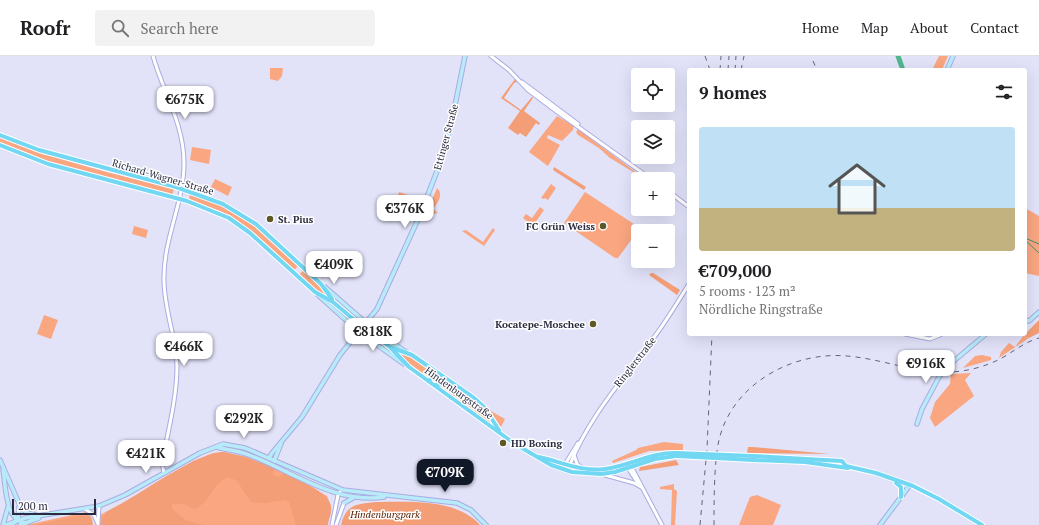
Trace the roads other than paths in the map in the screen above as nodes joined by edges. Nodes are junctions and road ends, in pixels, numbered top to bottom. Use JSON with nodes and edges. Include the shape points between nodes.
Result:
{"nodes":[{"id":1,"x":153,"y":56,"type":"edge"},
{"id":2,"x":465,"y":56,"type":"edge"},
{"id":3,"x":490,"y":56,"type":"edge"},
{"id":4,"x":953,"y":56,"type":"edge"},
{"id":5,"x":948,"y":68,"type":"edge"},
{"id":6,"x":0,"y":135,"type":"edge"},
{"id":7,"x":0,"y":145,"type":"edge"},
{"id":8,"x":641,"y":172,"type":"edge"},
{"id":9,"x":182,"y":189,"type":"junction"},
{"id":10,"x":675,"y":196,"type":"edge"},
{"id":11,"x":180,"y":199,"type":"junction"},
{"id":12,"x":687,"y":205,"type":"edge"},
{"id":13,"x":321,"y":284,"type":"junction"},
{"id":14,"x":687,"y":287,"type":"edge"},
{"id":15,"x":315,"y":292,"type":"junction"},
{"id":16,"x":339,"y":306,"type":"junction"},
{"id":17,"x":1039,"y":312,"type":"edge"},
{"id":18,"x":1027,"y":320,"type":"edge"},
{"id":19,"x":366,"y":323,"type":"junction"},
{"id":20,"x":359,"y":324,"type":"dead end"},
{"id":21,"x":367,"y":330,"type":"dead end"},
{"id":22,"x":359,"y":332,"type":"junction"},
{"id":23,"x":913,"y":336,"type":"edge"},
{"id":24,"x":938,"y":336,"type":"edge"},
{"id":25,"x":984,"y":336,"type":"edge"},
{"id":26,"x":390,"y":347,"type":"junction"},
{"id":27,"x":412,"y":355,"type":"junction"},
{"id":28,"x":409,"y":367,"type":"junction"},
{"id":29,"x":435,"y":371,"type":"junction"},
{"id":30,"x":429,"y":381,"type":"junction"},
{"id":31,"x":451,"y":383,"type":"junction"},
{"id":32,"x":436,"y":385,"type":"junction"},
{"id":33,"x":918,"y":424,"type":"dead end"},
{"id":34,"x":500,"y":432,"type":"junction"},
{"id":35,"x":284,"y":440,"type":"junction"},
{"id":36,"x":581,"y":441,"type":"junction"},
{"id":37,"x":216,"y":447,"type":"junction"},
{"id":38,"x":574,"y":453,"type":"junction"},
{"id":39,"x":677,"y":455,"type":"junction"},
{"id":40,"x":270,"y":458,"type":"junction"},
{"id":41,"x":753,"y":458,"type":"junction"},
{"id":42,"x":0,"y":460,"type":"edge"},
{"id":43,"x":274,"y":460,"type":"junction"},
{"id":44,"x":633,"y":461,"type":"junction"},
{"id":45,"x":842,"y":461,"type":"junction"},
{"id":46,"x":805,"y":462,"type":"junction"},
{"id":47,"x":639,"y":463,"type":"junction"},
{"id":48,"x":270,"y":464,"type":"junction"},
{"id":49,"x":621,"y":465,"type":"junction"},
{"id":50,"x":3,"y":467,"type":"junction"},
{"id":51,"x":630,"y":467,"type":"junction"},
{"id":52,"x":566,"y":468,"type":"junction"},
{"id":53,"x":586,"y":470,"type":"junction"},
{"id":54,"x":164,"y":473,"type":"junction"},
{"id":55,"x":601,"y":474,"type":"junction"},
{"id":56,"x":637,"y":478,"type":"junction"},
{"id":57,"x":893,"y":480,"type":"junction"},
{"id":58,"x":910,"y":486,"type":"junction"},
{"id":59,"x":642,"y":488,"type":"junction"},
{"id":60,"x":343,"y":490,"type":"junction"},
{"id":61,"x":338,"y":494,"type":"junction"},
{"id":62,"x":345,"y":496,"type":"junction"},
{"id":63,"x":388,"y":496,"type":"junction"},
{"id":64,"x":356,"y":497,"type":"junction"},
{"id":65,"x":901,"y":497,"type":"junction"},
{"id":66,"x":344,"y":502,"type":"junction"},
{"id":67,"x":9,"y":504,"type":"junction"},
{"id":68,"x":19,"y":504,"type":"junction"},
{"id":69,"x":99,"y":506,"type":"junction"},
{"id":70,"x":85,"y":509,"type":"junction"},
{"id":71,"x":48,"y":515,"type":"junction"},
{"id":72,"x":39,"y":516,"type":"junction"},
{"id":73,"x":17,"y":520,"type":"junction"},
{"id":74,"x":26,"y":523,"type":"junction"},
{"id":75,"x":5,"y":525,"type":"edge"},
{"id":76,"x":12,"y":525,"type":"edge"},
{"id":77,"x":20,"y":525,"type":"edge"},
{"id":78,"x":98,"y":525,"type":"edge"},
{"id":79,"x":332,"y":525,"type":"edge"},
{"id":80,"x":336,"y":525,"type":"edge"},
{"id":81,"x":486,"y":525,"type":"edge"},
{"id":82,"x":662,"y":525,"type":"edge"},
{"id":83,"x":880,"y":525,"type":"edge"},
{"id":84,"x":977,"y":525,"type":"edge"},
{"id":85,"x":982,"y":525,"type":"edge"}],
"edges":[{"from":1,"to":9,"type":"street","via":[[180,129],[184,163]]},
{"from":2,"to":19,"type":"main road","name":"Ettinger Straße","via":[[450,127],[433,182],[377,309]]},
{"from":3,"to":8,"type":"street"},
{"from":4,"to":5,"type":"main road"},
{"from":6,"to":9,"type":"main road","name":"Richard-Wagner-Straße","via":[[70,159]]},
{"from":7,"to":11,"type":"main road","name":"Richard-Wagner-Straße","via":[[48,164]]},
{"from":9,"to":11,"type":"street"},
{"from":9,"to":13,"type":"main road","name":"Richard-Wagner-Straße","via":[[223,204],[243,215]]},
{"from":10,"to":12,"type":"street"},
{"from":11,"to":15,"type":"main road","name":"Richard-Wagner-Straße","via":[[230,218]]},
{"from":11,"to":54,"type":"street","via":[[164,268],[164,294],[176,366],[162,462]]},
{"from":13,"to":16,"type":"main road","name":"Richard-Wagner-Straße"},
{"from":13,"to":19,"type":"main road","name":"Richard-Wagner-Straße"},
{"from":14,"to":36,"type":"street","name":"Ringlerstraße","via":[[659,330],[612,391]]},
{"from":15,"to":16,"type":"main road","name":"Richard-Wagner-Straße"},
{"from":15,"to":22,"type":"main road","name":"Richard-Wagner-Straße"},
{"from":16,"to":20,"type":"main road","name":"Richard-Wagner-Straße"},
{"from":17,"to":18,"type":"main road"},
{"from":19,"to":22,"type":"main road","name":"Ettinger Straße"},
{"from":19,"to":27,"type":"main road","name":"Hindenburgstraße"},
{"from":21,"to":26,"type":"main road","name":"Hindenburgstraße"},
{"from":22,"to":28,"type":"main road","name":"Hindenburgstraße"},
{"from":22,"to":35,"type":"main road","name":"Ettinger Straße","via":[[340,355],[306,411]]},
{"from":23,"to":24,"type":"street","via":[[930,340]]},
{"from":25,"to":33,"type":"main road","bridge":true,"via":[[949,365],[939,377],[922,409]]},
{"from":26,"to":27,"type":"main road","name":"Hindenburgstraße"},
{"from":26,"to":28,"type":"main road","name":"Hindenburgstraße"},
{"from":27,"to":29,"type":"main road","name":"Hindenburgstraße"},
{"from":28,"to":30,"type":"main road","name":"Hindenburgstraße"},
{"from":29,"to":30,"type":"main road"},
{"from":29,"to":31,"type":"main road","name":"Hindenburgstraße"},
{"from":30,"to":32,"type":"main road","name":"Hindenburgstraße"},
{"from":31,"to":32,"type":"main road"},
{"from":31,"to":34,"type":"main road","name":"Hindenburgstraße","via":[[484,407]]},
{"from":32,"to":34,"type":"main road","name":"Hindenburgstraße"},
{"from":34,"to":52,"type":"main road","name":"Hindenburgstraße","via":[[519,447],[551,465]]},
{"from":35,"to":40,"type":"main road","name":"Ettinger Straße"},
{"from":35,"to":43,"type":"main road"},
{"from":36,"to":38,"type":"street","name":"Ringlerstraße"},
{"from":36,"to":52,"type":"street","name":"Ringlerstraße","via":[[571,452]]},
{"from":37,"to":40,"type":"main road","via":[[223,444],[237,446]]},
{"from":37,"to":48,"type":"main road","via":[[244,453]]},
{"from":37,"to":54,"type":"main road"},
{"from":38,"to":52,"type":"street","name":"Ringlerstraße"},
{"from":38,"to":53,"type":"street","via":[[577,464]]},
{"from":39,"to":41,"type":"main road","bridge":true},
{"from":39,"to":44,"type":"main road","name":"Hindenburgstraße","via":[[659,453]]},
{"from":39,"to":47,"type":"main road","name":"Hindenburgstraße"},
{"from":40,"to":43,"type":"main road"},
{"from":40,"to":48,"type":"main road"},
{"from":41,"to":45,"type":"main road"},
{"from":41,"to":46,"type":"main road"},
{"from":42,"to":50,"type":"main road"},
{"from":43,"to":48,"type":"main road"},
{"from":43,"to":60,"type":"main road"},
{"from":44,"to":49,"type":"main road","name":"Hindenburgstraße"},
{"from":44,"to":51,"type":"street"},
{"from":45,"to":46,"type":"main road","via":[[838,464]]},
{"from":45,"to":58,"type":"main road","via":[[846,466],[876,473]]},
{"from":46,"to":57,"type":"main road","via":[[854,469]]},
{"from":47,"to":51,"type":"main road","name":"Hindenburgstraße"},
{"from":47,"to":56,"type":"street","via":[[636,470]]},
{"from":48,"to":61,"type":"main road"},
{"from":49,"to":51,"type":"street","name":"Hindenburgstraße"},
{"from":49,"to":53,"type":"main road","name":"Hindenburgstraße"},
{"from":50,"to":67,"type":"main road"},
{"from":50,"to":68,"type":"main road"},
{"from":51,"to":55,"type":"main road","name":"Hindenburgstraße"},
{"from":51,"to":56,"type":"street"},
{"from":51,"to":59,"type":"street","via":[[631,474]]},
{"from":52,"to":53,"type":"main road","name":"Hindenburgstraße"},
{"from":52,"to":55,"type":"main road","name":"Hindenburgstraße"},
{"from":54,"to":69,"type":"main road"},
{"from":55,"to":59,"type":"street","name":"Hindenburgstraße","via":[[634,483]]},
{"from":56,"to":59,"type":"street"},
{"from":57,"to":58,"type":"main road"},
{"from":57,"to":65,"type":"main road","via":[[901,487]]},
{"from":58,"to":65,"type":"main road"},
{"from":58,"to":84,"type":"main road","via":[[952,508]]},
{"from":58,"to":85,"type":"main road","via":[[939,499]]},
{"from":59,"to":82,"type":"street"},
{"from":60,"to":61,"type":"street"},
{"from":60,"to":62,"type":"main road"},
{"from":60,"to":63,"type":"main road"},
{"from":61,"to":62,"type":"main road"},
{"from":61,"to":79,"type":"street"},
{"from":62,"to":64,"type":"main road"},
{"from":62,"to":66,"type":"main road"},
{"from":63,"to":64,"type":"main road"},
{"from":63,"to":81,"type":"main road","via":[[458,504],[471,510]]},
{"from":64,"to":66,"type":"main road"},
{"from":65,"to":83,"type":"main road"},
{"from":66,"to":80,"type":"street"},
{"from":67,"to":73,"type":"main road","via":[[13,517]]},
{"from":67,"to":75,"type":"main road"},
{"from":68,"to":72,"type":"main road","via":[[27,513]]},
{"from":68,"to":73,"type":"main road"},
{"from":69,"to":70,"type":"main road"},
{"from":69,"to":78,"type":"street"},
{"from":70,"to":71,"type":"main road"},
{"from":70,"to":78,"type":"street","via":[[94,515]]},
{"from":71,"to":72,"type":"main road"},
{"from":71,"to":74,"type":"main road"},
{"from":72,"to":73,"type":"main road"},
{"from":73,"to":74,"type":"main road"},
{"from":73,"to":75,"type":"main road"},
{"from":73,"to":76,"type":"main road"},
{"from":74,"to":77,"type":"main road"}]}
